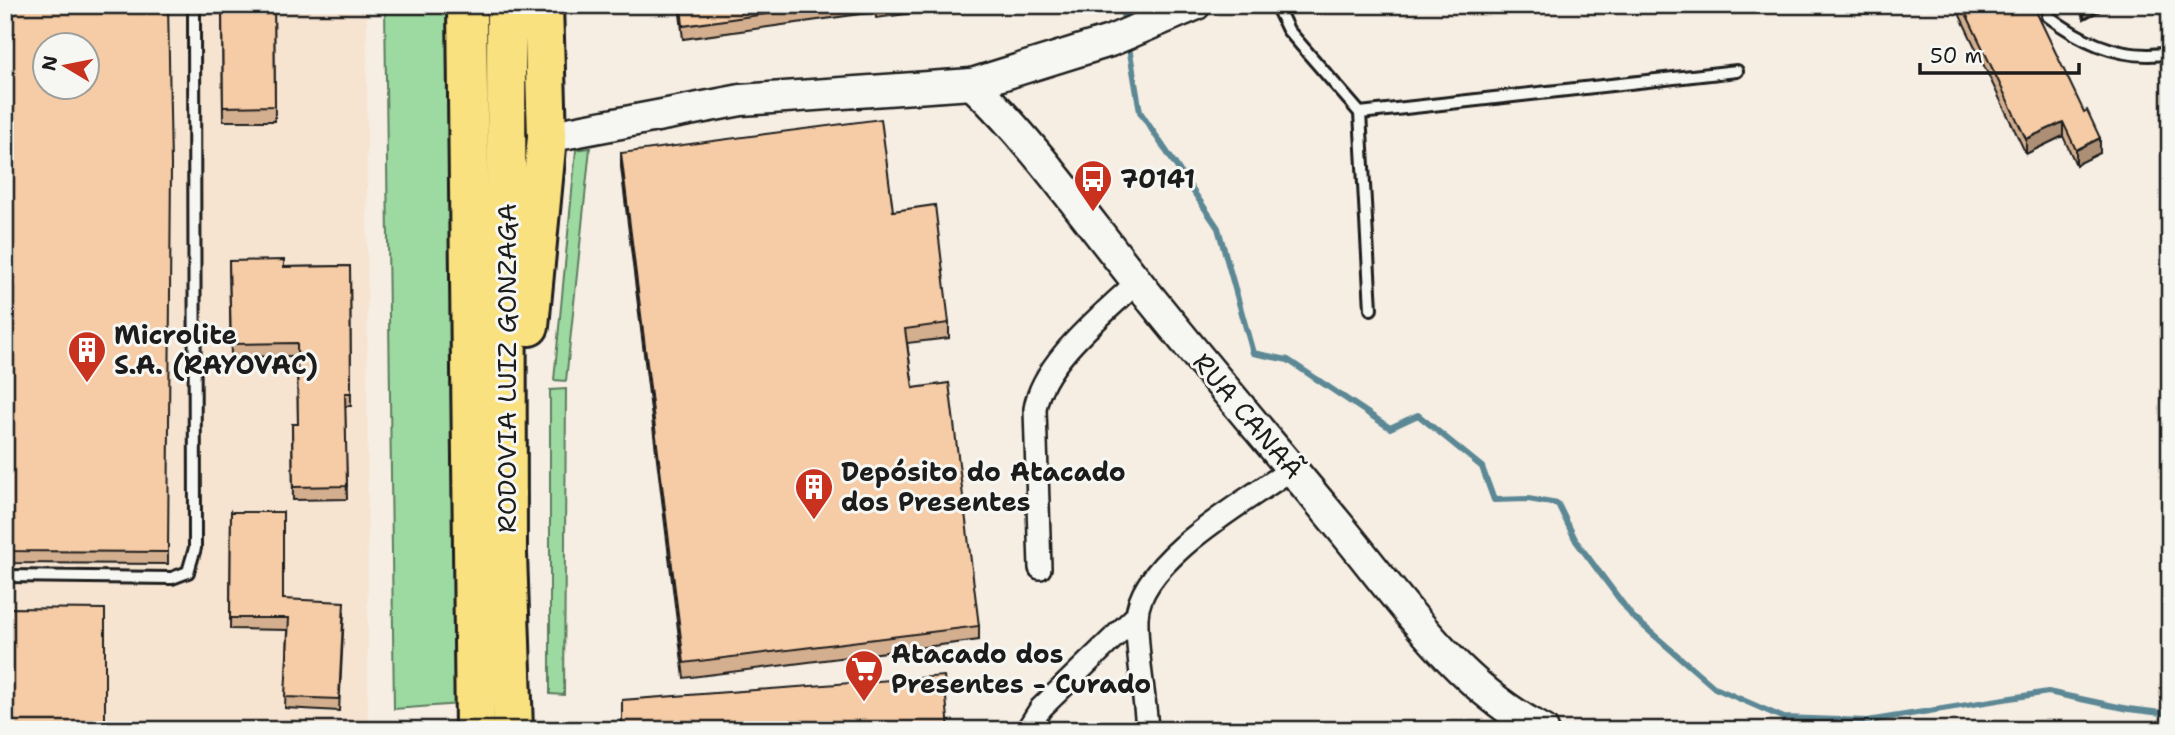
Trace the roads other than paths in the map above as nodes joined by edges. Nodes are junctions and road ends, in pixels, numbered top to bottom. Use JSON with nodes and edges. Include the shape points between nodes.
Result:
{"nodes":[{"id":1,"x":194,"y":5,"type":"edge"},
{"id":2,"x":467,"y":5,"type":"edge"},
{"id":3,"x":506,"y":5,"type":"edge"},
{"id":4,"x":543,"y":5,"type":"edge"},
{"id":5,"x":1195,"y":5,"type":"edge"},
{"id":6,"x":1276,"y":5,"type":"edge"},
{"id":7,"x":2048,"y":16,"type":"dead end"},
{"id":8,"x":2170,"y":53,"type":"edge"},
{"id":9,"x":1737,"y":71,"type":"dead end"},
{"id":10,"x":972,"y":84,"type":"junction"},
{"id":11,"x":1360,"y":113,"type":"junction"},
{"id":12,"x":547,"y":137,"type":"junction"},
{"id":13,"x":1137,"y":282,"type":"junction"},
{"id":14,"x":1371,"y":309,"type":"dead end"},
{"id":15,"x":1292,"y":469,"type":"junction"},
{"id":16,"x":507,"y":554,"type":"junction"},
{"id":17,"x":1040,"y":568,"type":"dead end"},
{"id":18,"x":5,"y":576,"type":"edge"},
{"id":19,"x":1137,"y":615,"type":"junction"},
{"id":20,"x":515,"y":718,"type":"edge"},
{"id":21,"x":1532,"y":727,"type":"edge"},
{"id":22,"x":475,"y":730,"type":"edge"},
{"id":23,"x":589,"y":730,"type":"edge"},
{"id":24,"x":604,"y":730,"type":"edge"},
{"id":25,"x":1027,"y":730,"type":"edge"},
{"id":26,"x":1147,"y":730,"type":"edge"}],
"edges":[{"from":1,"to":18,"type":"lane","via":[[192,564],[188,572],[172,578]]},
{"from":2,"to":22,"type":"highway","name":"RODOVIA LUIZ GONZAGA"},
{"from":3,"to":16,"type":"highway","name":"RODOVIA LUIZ GONZAGA"},
{"from":4,"to":12,"type":"highway"},
{"from":5,"to":10,"type":"street","via":[[1110,41]]},
{"from":6,"to":11,"type":"lane","via":[[1288,30]]},
{"from":7,"to":8,"type":"lane","via":[[2070,33],[2109,50],[2135,55]]},
{"from":9,"to":11,"type":"lane"},
{"from":10,"to":12,"type":"street","via":[[741,100]]},
{"from":10,"to":13,"type":"street","name":"RUA CANAÃ","via":[[1009,120]]},
{"from":11,"to":14,"type":"lane"},
{"from":12,"to":16,"type":"highway"},
{"from":13,"to":15,"type":"street","name":"RUA CANAÃ"},
{"from":13,"to":17,"type":"street","via":[[1053,367],[1038,391]]},
{"from":15,"to":19,"type":"street","via":[[1179,551],[1146,589]]},
{"from":15,"to":21,"type":"street","name":"RUA CANAÃ","via":[[1416,620],[1470,676]]},
{"from":16,"to":20,"type":"highway","name":"RODOVIA LUIZ GONZAGA"},
{"from":19,"to":25,"type":"street","via":[[1041,708]]},
{"from":19,"to":26,"type":"street"},
{"from":23,"to":24,"type":"lane"}]}
